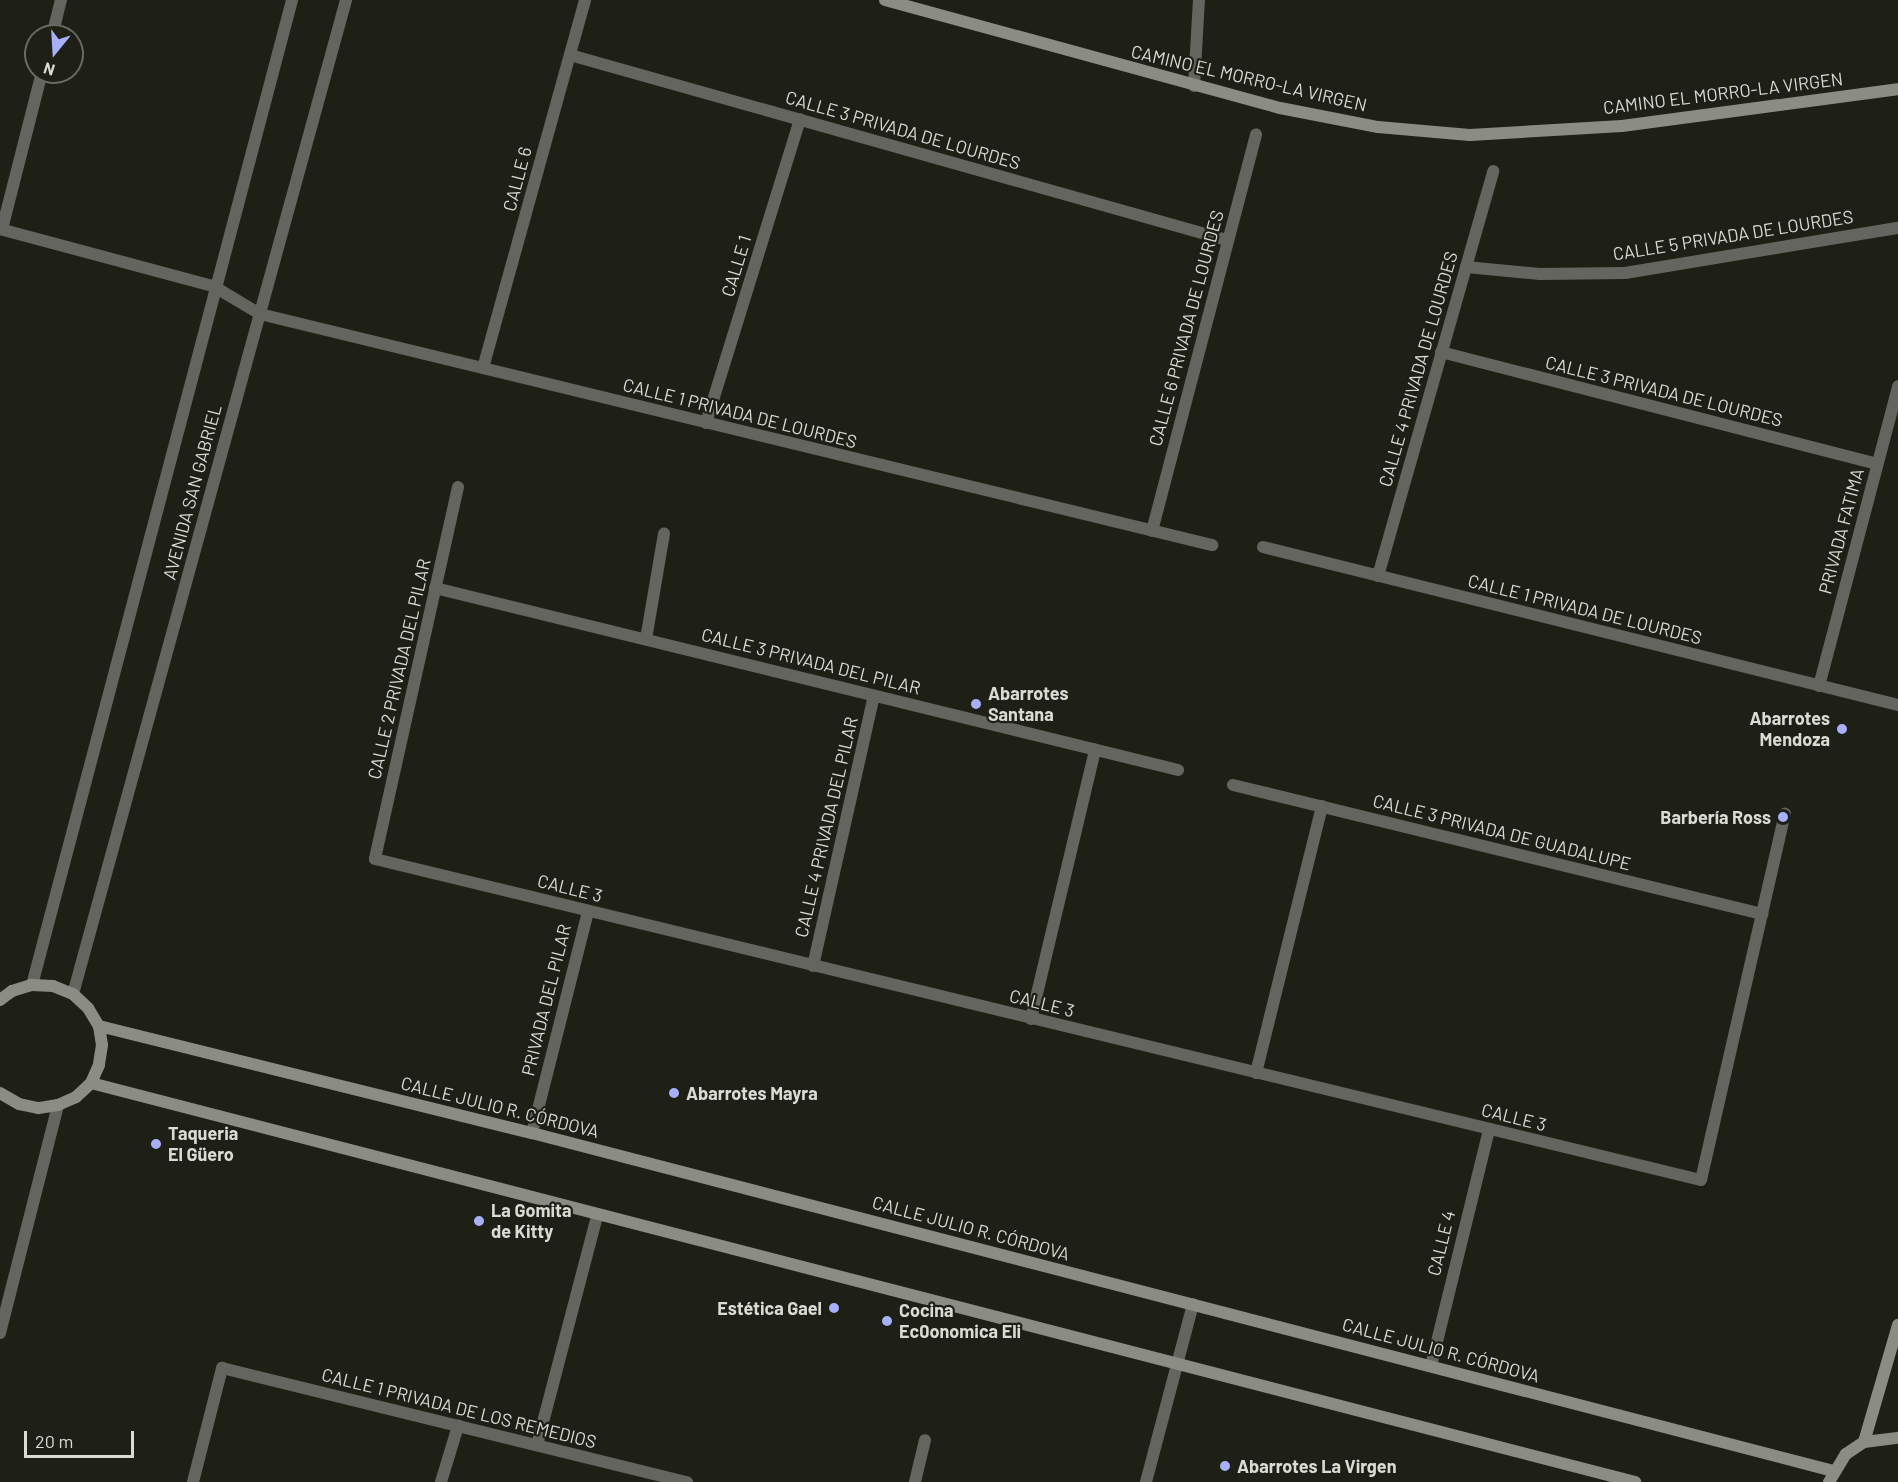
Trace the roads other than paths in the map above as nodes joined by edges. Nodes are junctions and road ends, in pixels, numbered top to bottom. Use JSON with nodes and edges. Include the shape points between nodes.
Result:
{"nodes":[{"id":1,"x":61,"y":0,"type":"edge"},
{"id":2,"x":292,"y":0,"type":"edge"},
{"id":3,"x":346,"y":0,"type":"edge"},
{"id":4,"x":585,"y":0,"type":"edge"},
{"id":5,"x":886,"y":0,"type":"edge"},
{"id":6,"x":1199,"y":0,"type":"edge"},
{"id":7,"x":55,"y":24,"type":"edge"},
{"id":8,"x":570,"y":55,"type":"junction"},
{"id":9,"x":39,"y":84,"type":"edge"},
{"id":10,"x":1194,"y":86,"type":"junction"},
{"id":11,"x":1898,"y":89,"type":"edge"},
{"id":12,"x":800,"y":119,"type":"junction"},
{"id":13,"x":1256,"y":134,"type":"dead end"},
{"id":14,"x":1492,"y":171,"type":"dead end"},
{"id":15,"x":1898,"y":228,"type":"edge"},
{"id":16,"x":1,"y":229,"type":"edge"},
{"id":17,"x":1227,"y":240,"type":"junction"},
{"id":18,"x":1466,"y":267,"type":"junction"},
{"id":19,"x":213,"y":286,"type":"junction"},
{"id":20,"x":260,"y":314,"type":"junction"},
{"id":21,"x":1441,"y":352,"type":"junction"},
{"id":22,"x":483,"y":368,"type":"junction"},
{"id":23,"x":1898,"y":386,"type":"edge"},
{"id":24,"x":706,"y":423,"type":"junction"},
{"id":25,"x":1877,"y":464,"type":"junction"},
{"id":26,"x":458,"y":487,"type":"dead end"},
{"id":27,"x":1152,"y":531,"type":"junction"},
{"id":28,"x":664,"y":534,"type":"dead end"},
{"id":29,"x":1212,"y":545,"type":"dead end"},
{"id":30,"x":1263,"y":548,"type":"dead end"},
{"id":31,"x":1378,"y":576,"type":"junction"},
{"id":32,"x":435,"y":588,"type":"junction"},
{"id":33,"x":646,"y":639,"type":"junction"},
{"id":34,"x":1820,"y":686,"type":"junction"},
{"id":35,"x":874,"y":696,"type":"junction"},
{"id":36,"x":1898,"y":705,"type":"edge"},
{"id":37,"x":1095,"y":750,"type":"junction"},
{"id":38,"x":1178,"y":770,"type":"dead end"},
{"id":39,"x":1233,"y":785,"type":"dead end"},
{"id":40,"x":1322,"y":806,"type":"junction"},
{"id":41,"x":1785,"y":814,"type":"dead end"},
{"id":42,"x":375,"y":859,"type":"joint"},
{"id":43,"x":588,"y":911,"type":"junction"},
{"id":44,"x":1762,"y":914,"type":"junction"},
{"id":45,"x":813,"y":966,"type":"junction"},
{"id":46,"x":33,"y":985,"type":"junction"},
{"id":47,"x":73,"y":994,"type":"junction"},
{"id":48,"x":0,"y":1000,"type":"edge"},
{"id":49,"x":1031,"y":1019,"type":"junction"},
{"id":50,"x":99,"y":1026,"type":"junction"},
{"id":51,"x":1256,"y":1072,"type":"junction"},
{"id":52,"x":91,"y":1083,"type":"junction"},
{"id":53,"x":0,"y":1095,"type":"edge"},
{"id":54,"x":58,"y":1106,"type":"junction"},
{"id":55,"x":1489,"y":1129,"type":"junction"},
{"id":56,"x":532,"y":1133,"type":"junction"},
{"id":57,"x":597,"y":1216,"type":"junction"},
{"id":58,"x":1192,"y":1304,"type":"junction"},
{"id":59,"x":1898,"y":1325,"type":"edge"},
{"id":60,"x":0,"y":1333,"type":"edge"},
{"id":61,"x":1176,"y":1365,"type":"junction"},
{"id":62,"x":1431,"y":1366,"type":"junction"},
{"id":63,"x":458,"y":1426,"type":"junction"},
{"id":64,"x":1898,"y":1438,"type":"edge"},
{"id":65,"x":925,"y":1440,"type":"dead end"},
{"id":66,"x":1864,"y":1442,"type":"junction"},
{"id":67,"x":537,"y":1445,"type":"junction"},
{"id":68,"x":1831,"y":1476,"type":"edge"},
{"id":69,"x":193,"y":1482,"type":"edge"},
{"id":70,"x":441,"y":1482,"type":"edge"},
{"id":71,"x":687,"y":1482,"type":"edge"},
{"id":72,"x":915,"y":1482,"type":"edge"},
{"id":73,"x":1146,"y":1482,"type":"edge"},
{"id":74,"x":1635,"y":1482,"type":"edge"}],
"edges":[{"from":1,"to":7,"type":"street"},
{"from":2,"to":19,"type":"street","name":"AVENIDA SAN GABRIEL"},
{"from":3,"to":20,"type":"street","name":"AVENIDA SAN GABRIEL"},
{"from":4,"to":8,"type":"street","name":"CALLE 6"},
{"from":5,"to":10,"type":"street","name":"CAMINO EL MORRO-LA VIRGEN"},
{"from":6,"to":10,"type":"street"},
{"from":8,"to":12,"type":"street","name":"CALLE 3 PRIVADA DE LOURDES"},
{"from":8,"to":22,"type":"street","name":"CALLE 6"},
{"from":9,"to":16,"type":"street"},
{"from":10,"to":11,"type":"street","name":"CAMINO EL MORRO-LA VIRGEN","via":[[1378,127],[1470,135],[1622,126]]},
{"from":12,"to":17,"type":"street","name":"CALLE 3 PRIVADA DE LOURDES"},
{"from":12,"to":24,"type":"street","name":"CALLE 1"},
{"from":13,"to":17,"type":"street","name":"CALLE 6 PRIVADA DE LOURDES"},
{"from":14,"to":18,"type":"street","name":"CALLE 4 PRIVADA DE LOURDES"},
{"from":15,"to":18,"type":"street","name":"CALLE 5 PRIVADA DE LOURDES","via":[[1625,273],[1540,274]]},
{"from":16,"to":19,"type":"street","name":"CALLE 1 PRIVADA DE LOURDES"},
{"from":17,"to":27,"type":"street","name":"CALLE 6 PRIVADA DE LOURDES"},
{"from":18,"to":21,"type":"street","name":"CALLE 4 PRIVADA DE LOURDES"},
{"from":19,"to":20,"type":"street","name":"CALLE 1 PRIVADA DE LOURDES"},
{"from":19,"to":46,"type":"street","name":"AVENIDA SAN GABRIEL"},
{"from":20,"to":22,"type":"street","name":"CALLE 1 PRIVADA DE LOURDES"},
{"from":20,"to":47,"type":"street","name":"AVENIDA SAN GABRIEL"},
{"from":21,"to":25,"type":"street","name":"CALLE 3 PRIVADA DE LOURDES"},
{"from":21,"to":31,"type":"street","name":"CALLE 4 PRIVADA DE LOURDES"},
{"from":22,"to":24,"type":"street","name":"CALLE 1 PRIVADA DE LOURDES"},
{"from":23,"to":25,"type":"street","name":"PRIVADA FATIMA"},
{"from":24,"to":27,"type":"street","name":"CALLE 1 PRIVADA DE LOURDES"},
{"from":25,"to":34,"type":"street","name":"PRIVADA FATIMA"},
{"from":26,"to":32,"type":"street","name":"CALLE 2 PRIVADA DEL PILAR"},
{"from":27,"to":29,"type":"street","name":"CALLE 1 PRIVADA DE LOURDES"},
{"from":28,"to":33,"type":"street"},
{"from":30,"to":31,"type":"street","name":"CALLE 1 PRIVADA DE LOURDES"},
{"from":31,"to":34,"type":"street","name":"CALLE 1 PRIVADA DE LOURDES"},
{"from":32,"to":33,"type":"street","name":"CALLE 3 PRIVADA DEL PILAR"},
{"from":32,"to":42,"type":"street","name":"CALLE 2 PRIVADA DEL PILAR"},
{"from":33,"to":35,"type":"street","name":"CALLE 3 PRIVADA DEL PILAR"},
{"from":34,"to":36,"type":"street","name":"CALLE 1 PRIVADA DE LOURDES"},
{"from":35,"to":37,"type":"street","name":"CALLE 3 PRIVADA DEL PILAR"},
{"from":35,"to":45,"type":"street","name":"CALLE 4 PRIVADA DEL PILAR"},
{"from":37,"to":38,"type":"street","name":"CALLE 3 PRIVADA DEL PILAR"},
{"from":37,"to":49,"type":"street"},
{"from":39,"to":40,"type":"street","name":"CALLE 3 PRIVADA DE GUADALUPE"},
{"from":40,"to":44,"type":"street","name":"CALLE 3 PRIVADA DE GUADALUPE"},
{"from":40,"to":51,"type":"street"},
{"from":41,"to":44,"type":"street"},
{"from":42,"to":43,"type":"street","name":"CALLE 3"},
{"from":43,"to":45,"type":"street","name":"CALLE 3"},
{"from":43,"to":56,"type":"street","name":"PRIVADA DEL PILAR"},
{"from":44,"to":55,"type":"street","name":"CALLE 3","via":[[1701,1180]]},
{"from":45,"to":49,"type":"street","name":"CALLE 3"},
{"from":46,"to":47,"type":"street","via":[[53,986]]},
{"from":46,"to":48,"type":"street","via":[[12,991]]},
{"from":47,"to":50,"type":"street"},
{"from":49,"to":51,"type":"street","name":"CALLE 3"},
{"from":50,"to":52,"type":"street","via":[[102,1045]]},
{"from":50,"to":56,"type":"street","name":"CALLE JULIO R. CÓRDOVA"},
{"from":51,"to":55,"type":"street","name":"CALLE 3"},
{"from":52,"to":54,"type":"street"},
{"from":52,"to":57,"type":"street"},
{"from":53,"to":54,"type":"street","via":[[28,1106]]},
{"from":54,"to":60,"type":"street"},
{"from":55,"to":62,"type":"street","name":"CALLE 4"},
{"from":56,"to":58,"type":"street","name":"CALLE JULIO R. CÓRDOVA"},
{"from":57,"to":61,"type":"street"},
{"from":57,"to":67,"type":"street"},
{"from":58,"to":61,"type":"street"},
{"from":58,"to":62,"type":"street","name":"CALLE JULIO R. CÓRDOVA"},
{"from":59,"to":66,"type":"street"},
{"from":61,"to":73,"type":"street"},
{"from":61,"to":74,"type":"street"},
{"from":62,"to":68,"type":"street","name":"CALLE JULIO R. CÓRDOVA"},
{"from":63,"to":67,"type":"street","name":"CALLE 1 PRIVADA DE LOS REMEDIOS"},
{"from":63,"to":69,"type":"street","name":"CALLE 1 PRIVADA DE LOS REMEDIOS","via":[[222,1368]]},
{"from":63,"to":70,"type":"street"},
{"from":64,"to":66,"type":"street"},
{"from":65,"to":72,"type":"street"},
{"from":66,"to":68,"type":"street","via":[[1846,1454]]},
{"from":67,"to":71,"type":"street","name":"CALLE 1 PRIVADA DE LOS REMEDIOS"}]}
